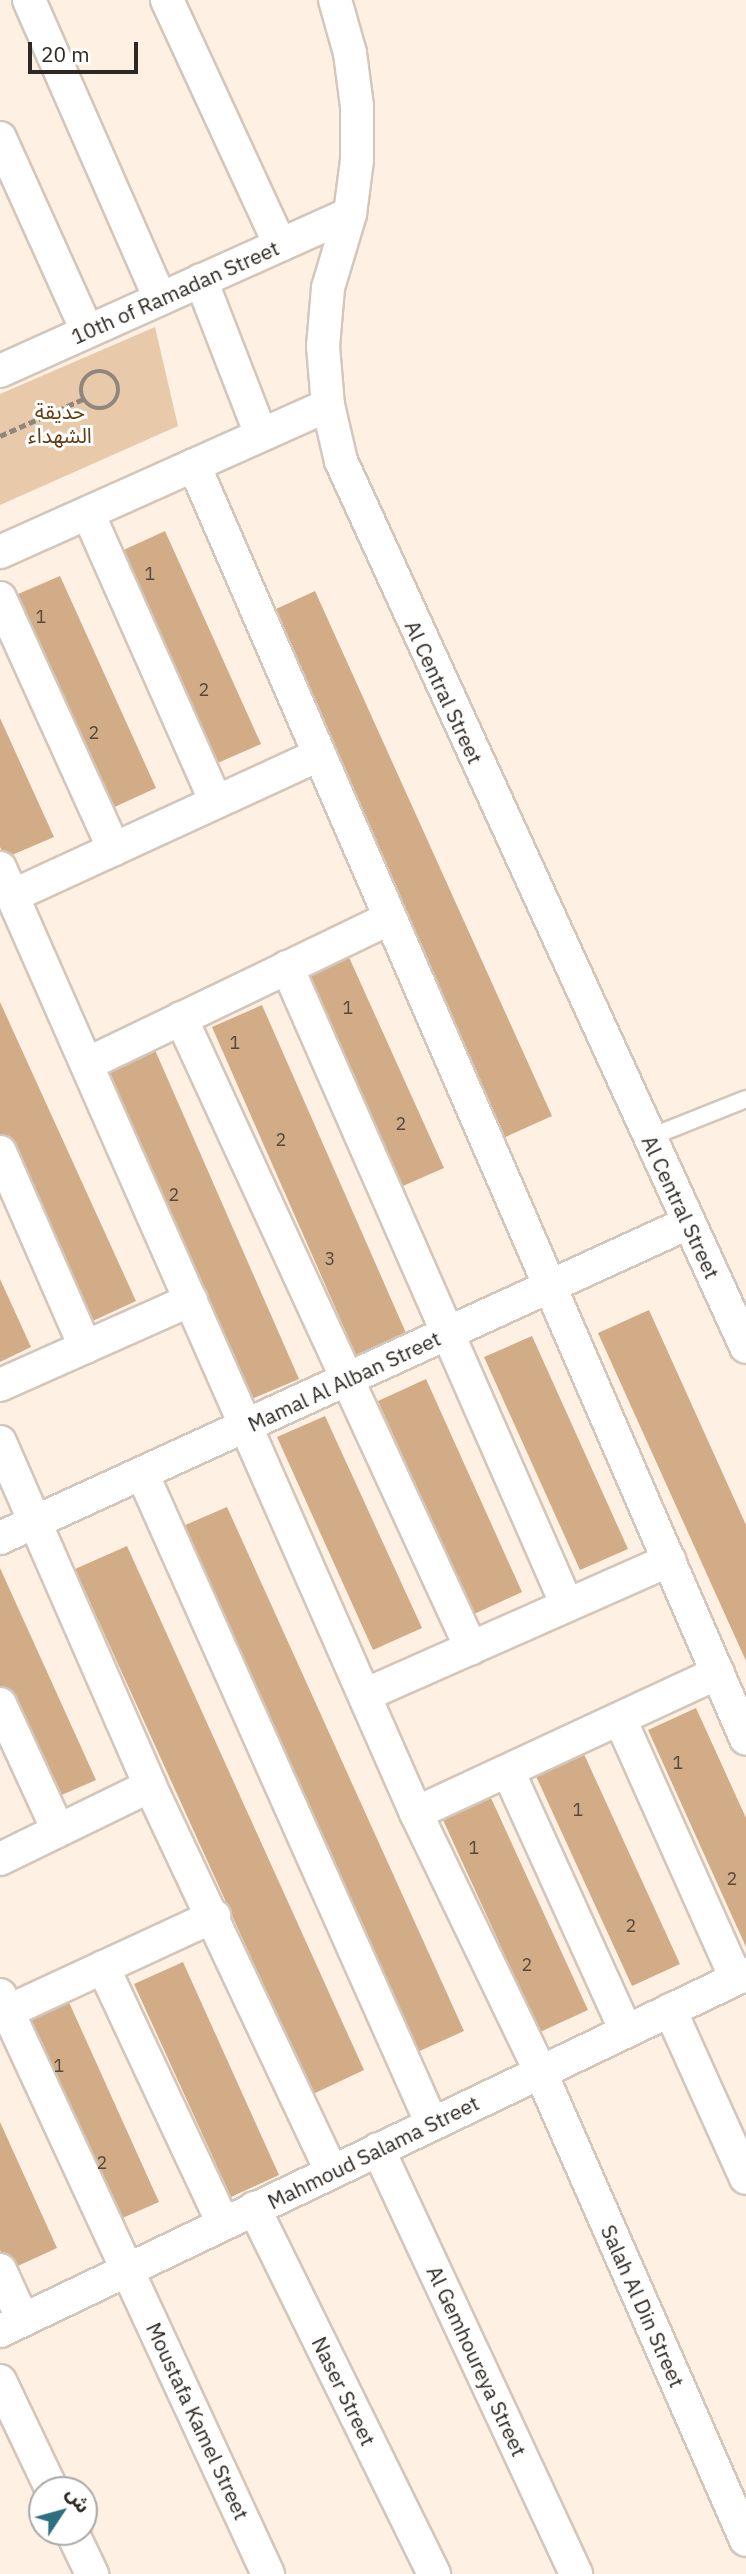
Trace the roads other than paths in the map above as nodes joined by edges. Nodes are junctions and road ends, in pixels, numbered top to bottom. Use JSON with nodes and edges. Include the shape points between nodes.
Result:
{"nodes":[{"id":1,"x":29,"y":0,"type":"edge"},
{"id":2,"x":167,"y":0,"type":"edge"},
{"id":3,"x":335,"y":0,"type":"edge"},
{"id":4,"x":0,"y":138,"type":"edge"},
{"id":5,"x":350,"y":214,"type":"junction"},
{"id":6,"x":280,"y":245,"type":"junction"},
{"id":7,"x":201,"y":280,"type":"junction"},
{"id":8,"x":160,"y":298,"type":"junction"},
{"id":9,"x":88,"y":331,"type":"junction"},
{"id":10,"x":0,"y":371,"type":"edge"},
{"id":11,"x":328,"y":405,"type":"junction"},
{"id":12,"x":261,"y":435,"type":"junction"},
{"id":13,"x":194,"y":465,"type":"junction"},
{"id":14,"x":88,"y":513,"type":"junction"},
{"id":15,"x":0,"y":552,"type":"edge"},
{"id":16,"x":0,"y":598,"type":"edge"},
{"id":17,"x":319,"y":755,"type":"junction"},
{"id":18,"x":216,"y":802,"type":"junction"},
{"id":19,"x":114,"y":849,"type":"junction"},
{"id":20,"x":6,"y":882,"type":"edge"},
{"id":21,"x":390,"y":918,"type":"junction"},
{"id":22,"x":287,"y":967,"type":"junction"},
{"id":23,"x":181,"y":1018,"type":"junction"},
{"id":24,"x":87,"y":1063,"type":"junction"},
{"id":25,"x":746,"y":1099,"type":"edge"},
{"id":26,"x":649,"y":1138,"type":"junction"},
{"id":27,"x":0,"y":1152,"type":"edge"},
{"id":28,"x":688,"y":1223,"type":"junction"},
{"id":29,"x":550,"y":1286,"type":"junction"},
{"id":30,"x":191,"y":1300,"type":"junction"},
{"id":31,"x":448,"y":1333,"type":"junction"},
{"id":32,"x":85,"y":1347,"type":"junction"},
{"id":33,"x":746,"y":1348,"type":"edge"},
{"id":34,"x":348,"y":1379,"type":"junction"},
{"id":35,"x":0,"y":1385,"type":"edge"},
{"id":36,"x":246,"y":1426,"type":"junction"},
{"id":37,"x":0,"y":1442,"type":"edge"},
{"id":38,"x":142,"y":1473,"type":"junction"},
{"id":39,"x":36,"y":1522,"type":"junction"},
{"id":40,"x":0,"y":1538,"type":"edge"},
{"id":41,"x":669,"y":1560,"type":"junction"},
{"id":42,"x":567,"y":1605,"type":"junction"},
{"id":43,"x":471,"y":1648,"type":"junction"},
{"id":44,"x":718,"y":1673,"type":"junction"},
{"id":45,"x":365,"y":1695,"type":"junction"},
{"id":46,"x":0,"y":1704,"type":"edge"},
{"id":47,"x":620,"y":1719,"type":"junction"},
{"id":48,"x":746,"y":1739,"type":"edge"},
{"id":49,"x":508,"y":1770,"type":"junction"},
{"id":50,"x":150,"y":1786,"type":"junction"},
{"id":51,"x":416,"y":1813,"type":"junction"},
{"id":52,"x":58,"y":1830,"type":"junction"},
{"id":53,"x":0,"y":1859,"type":"edge"},
{"id":54,"x":214,"y":1916,"type":"junction"},
{"id":55,"x":103,"y":1967,"type":"junction"},
{"id":56,"x":741,"y":1976,"type":"edge"},
{"id":57,"x":3,"y":2007,"type":"edge"},
{"id":58,"x":670,"y":2010,"type":"junction"},
{"id":59,"x":626,"y":2031,"type":"junction"},
{"id":60,"x":540,"y":2071,"type":"junction"},
{"id":61,"x":432,"y":2123,"type":"junction"},
{"id":62,"x":378,"y":2149,"type":"junction"},
{"id":63,"x":331,"y":2171,"type":"junction"},
{"id":64,"x":746,"y":2178,"type":"edge"},
{"id":65,"x":254,"y":2208,"type":"junction"},
{"id":66,"x":223,"y":2223,"type":"junction"},
{"id":67,"x":127,"y":2269,"type":"junction"},
{"id":68,"x":0,"y":2270,"type":"edge"},
{"id":69,"x":11,"y":2325,"type":"edge"},
{"id":70,"x":0,"y":2381,"type":"edge"},
{"id":71,"x":45,"y":2476,"type":"edge"},
{"id":72,"x":746,"y":2540,"type":"edge"},
{"id":73,"x":79,"y":2546,"type":"edge"},
{"id":74,"x":92,"y":2574,"type":"edge"},
{"id":75,"x":268,"y":2574,"type":"edge"},
{"id":76,"x":434,"y":2574,"type":"edge"},
{"id":77,"x":576,"y":2574,"type":"edge"}],
"edges":[{"from":1,"to":8,"type":"street"},
{"from":2,"to":6,"type":"street"},
{"from":3,"to":5,"type":"street","name":"Al Central Street","via":[[356,106],[357,160]]},
{"from":4,"to":9,"type":"street"},
{"from":5,"to":6,"type":"street","name":"10th of Ramadan Street"},
{"from":5,"to":11,"type":"street","name":"Al Central Street","via":[[328,288],[323,346]]},
{"from":6,"to":7,"type":"street","name":"10th of Ramadan Street"},
{"from":7,"to":8,"type":"street","name":"10th of Ramadan Street"},
{"from":7,"to":12,"type":"street"},
{"from":8,"to":9,"type":"street","name":"10th of Ramadan Street"},
{"from":9,"to":10,"type":"street","name":"10th of Ramadan Street"},
{"from":11,"to":12,"type":"street"},
{"from":11,"to":26,"type":"street","name":"Al Central Street","via":[[341,461],[364,515]]},
{"from":12,"to":13,"type":"street"},
{"from":13,"to":14,"type":"street"},
{"from":13,"to":17,"type":"street"},
{"from":14,"to":15,"type":"street"},
{"from":14,"to":18,"type":"street"},
{"from":16,"to":19,"type":"street"},
{"from":17,"to":18,"type":"street"},
{"from":17,"to":21,"type":"street"},
{"from":18,"to":19,"type":"street"},
{"from":19,"to":20,"type":"street"},
{"from":20,"to":24,"type":"street","name":"Salah Al Din Street"},
{"from":21,"to":22,"type":"street"},
{"from":21,"to":29,"type":"street"},
{"from":22,"to":23,"type":"street"},
{"from":22,"to":31,"type":"street"},
{"from":23,"to":24,"type":"street"},
{"from":23,"to":34,"type":"street"},
{"from":24,"to":30,"type":"street","name":"Salah Al Din Street"},
{"from":25,"to":26,"type":"lane"},
{"from":26,"to":28,"type":"street","name":"Al Central Street"},
{"from":27,"to":32,"type":"street"},
{"from":28,"to":29,"type":"street","name":"Mamal Al Alban Street"},
{"from":28,"to":33,"type":"street","name":"Al Central Street"},
{"from":29,"to":31,"type":"street","name":"Mamal Al Alban Street"},
{"from":29,"to":41,"type":"street"},
{"from":30,"to":32,"type":"street"},
{"from":30,"to":36,"type":"street","name":"Salah Al Din Street"},
{"from":31,"to":34,"type":"street","name":"Mamal Al Alban Street"},
{"from":31,"to":42,"type":"street"},
{"from":32,"to":35,"type":"street"},
{"from":34,"to":36,"type":"street","name":"Mamal Al Alban Street"},
{"from":34,"to":43,"type":"street"},
{"from":36,"to":38,"type":"street","name":"Mamal Al Alban Street"},
{"from":36,"to":45,"type":"street","name":"Salah Al Din Street"},
{"from":37,"to":39,"type":"street"},
{"from":38,"to":39,"type":"street","name":"Mamal Al Alban Street"},
{"from":38,"to":61,"type":"street"},
{"from":39,"to":40,"type":"street","name":"Mamal Al Alban Street"},
{"from":39,"to":50,"type":"street"},
{"from":41,"to":42,"type":"street"},
{"from":41,"to":44,"type":"street"},
{"from":42,"to":43,"type":"street"},
{"from":43,"to":45,"type":"street"},
{"from":44,"to":47,"type":"street"},
{"from":44,"to":48,"type":"street"},
{"from":45,"to":51,"type":"street","name":"Salah Al Din Street"},
{"from":46,"to":52,"type":"street"},
{"from":47,"to":49,"type":"street"},
{"from":47,"to":56,"type":"street"},
{"from":49,"to":51,"type":"street"},
{"from":49,"to":59,"type":"street"},
{"from":50,"to":52,"type":"street"},
{"from":50,"to":54,"type":"street"},
{"from":51,"to":60,"type":"street","name":"Salah Al Din Street"},
{"from":52,"to":53,"type":"street"},
{"from":54,"to":55,"type":"street"},
{"from":54,"to":63,"type":"street"},
{"from":55,"to":57,"type":"street"},
{"from":55,"to":66,"type":"street"},
{"from":56,"to":58,"type":"street","name":"Mahmoud Salama Street"},
{"from":57,"to":67,"type":"street","name":"Moustafa Kamel Street"},
{"from":58,"to":59,"type":"street","name":"Mahmoud Salama Street"},
{"from":58,"to":64,"type":"street"},
{"from":59,"to":60,"type":"street","name":"Mahmoud Salama Street"},
{"from":60,"to":61,"type":"street","name":"Mahmoud Salama Street"},
{"from":60,"to":72,"type":"street","name":"Salah Al Din Street"},
{"from":61,"to":62,"type":"street","name":"Mahmoud Salama Street"},
{"from":62,"to":63,"type":"street","name":"Mahmoud Salama Street"},
{"from":62,"to":77,"type":"street","name":"Al Gemhoureya Street"},
{"from":63,"to":65,"type":"street","name":"Mahmoud Salama Street"},
{"from":65,"to":66,"type":"street","name":"Mahmoud Salama Street"},
{"from":65,"to":76,"type":"street","name":"Naser Street"},
{"from":66,"to":67,"type":"street","name":"Mahmoud Salama Street"},
{"from":67,"to":69,"type":"street","name":"Mahmoud Salama Street"},
{"from":67,"to":75,"type":"street","name":"Moustafa Kamel Street"},
{"from":68,"to":69,"type":"street"},
{"from":70,"to":71,"type":"street"},
{"from":73,"to":74,"type":"street"}]}
